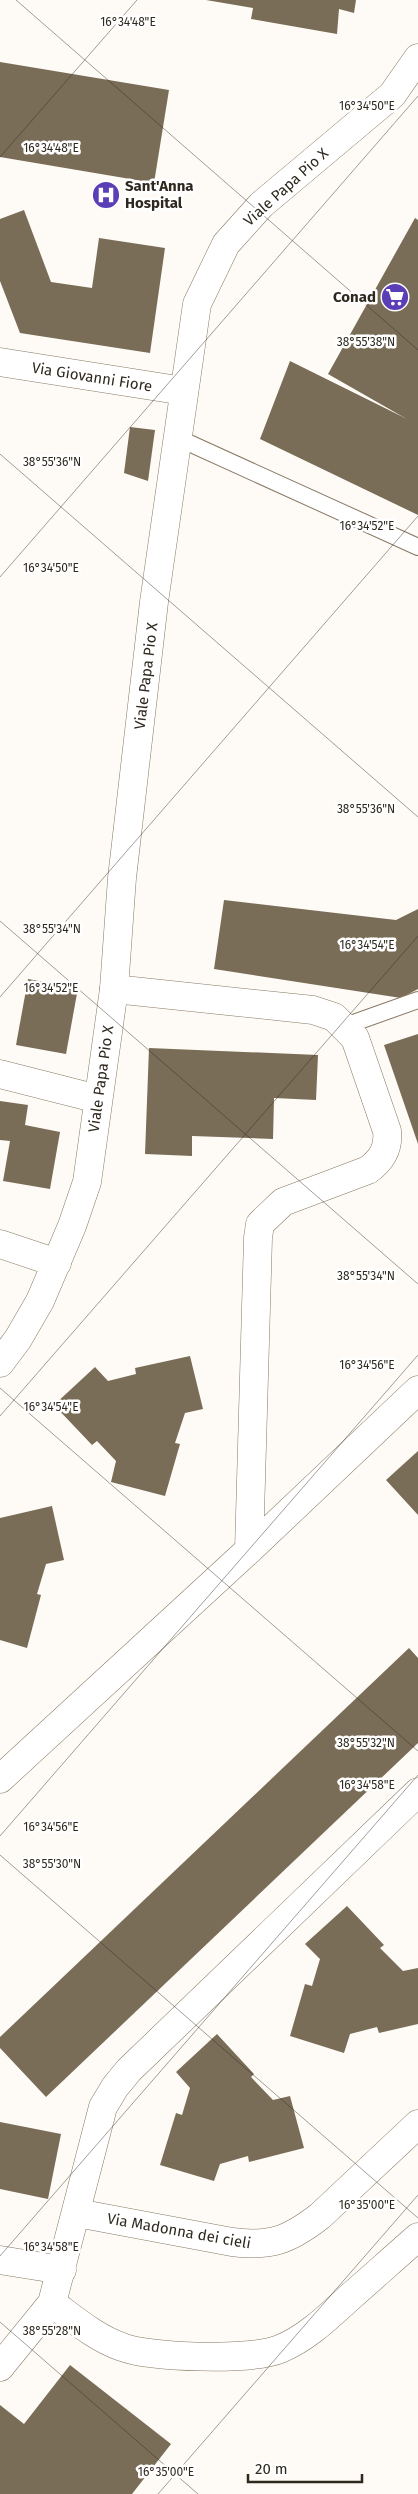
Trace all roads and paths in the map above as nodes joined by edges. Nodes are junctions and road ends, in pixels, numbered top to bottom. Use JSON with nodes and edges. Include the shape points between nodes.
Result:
{"nodes":[{"id":1,"x":418,"y":58,"type":"edge"},
{"id":2,"x":0,"y":362,"type":"edge"},
{"id":3,"x":184,"y":391,"type":"junction"},
{"id":4,"x":178,"y":438,"type":"junction"},
{"id":5,"x":418,"y":547,"type":"edge"},
{"id":6,"x":114,"y":989,"type":"junction"},
{"id":7,"x":418,"y":1000,"type":"edge"},
{"id":8,"x":346,"y":1026,"type":"junction"},
{"id":9,"x":0,"y":1074,"type":"edge"},
{"id":10,"x":98,"y":1099,"type":"junction"},
{"id":11,"x":0,"y":1244,"type":"edge"},
{"id":12,"x":57,"y":1263,"type":"junction"},
{"id":13,"x":0,"y":1363,"type":"edge"},
{"id":14,"x":418,"y":1390,"type":"edge"},
{"id":15,"x":249,"y":1550,"type":"junction"},
{"id":16,"x":0,"y":1779,"type":"edge"},
{"id":17,"x":418,"y":1792,"type":"edge"},
{"id":18,"x":418,"y":2124,"type":"edge"},
{"id":19,"x":77,"y":2213,"type":"junction"},
{"id":20,"x":418,"y":2237,"type":"edge"},
{"id":21,"x":0,"y":2260,"type":"edge"},
{"id":22,"x":62,"y":2270,"type":"junction"},
{"id":23,"x":52,"y":2302,"type":"junction"},
{"id":24,"x":0,"y":2367,"type":"edge"}],
"edges":[{"from":1,"to":3,"type":"street","name":"Viale Papa Pio X","via":[[392,95],[261,205],[226,244],[197,304]]},
{"from":2,"to":3,"type":"street","name":"Via Giovanni Fiore"},
{"from":3,"to":4,"type":"street","name":"Viale Papa Pio X"},
{"from":4,"to":5,"type":"lane"},
{"from":4,"to":6,"type":"street","name":"Viale Papa Pio X","via":[[154,602],[122,878]]},
{"from":6,"to":8,"type":"street","via":[[313,1010],[334,1017]]},
{"from":6,"to":10,"type":"street","name":"Viale Papa Pio X"},
{"from":7,"to":8,"type":"lane"},
{"from":8,"to":15,"type":"street","via":[[355,1038],[388,1141],[378,1163],[368,1170],[284,1202],[260,1224]]},
{"from":9,"to":10,"type":"street"},
{"from":10,"to":12,"type":"street","name":"Viale Papa Pio X","via":[[87,1182]]},
{"from":11,"to":12,"type":"street"},
{"from":12,"to":13,"type":"street","name":"Viale Papa Pio X","via":[[40,1301]]},
{"from":14,"to":15,"type":"street"},
{"from":15,"to":16,"type":"street"},
{"from":17,"to":19,"type":"street","via":[[114,2087],[103,2107]]},
{"from":18,"to":19,"type":"street","name":"Via Madonna dei cieli","via":[[320,2216],[280,2241],[256,2245],[232,2242]]},
{"from":19,"to":22,"type":"street"},
{"from":20,"to":23,"type":"street","via":[[306,2334],[279,2350],[245,2355],[197,2356],[124,2348],[101,2338]]},
{"from":21,"to":22,"type":"street"},
{"from":22,"to":23,"type":"street"},
{"from":23,"to":24,"type":"street"}]}
